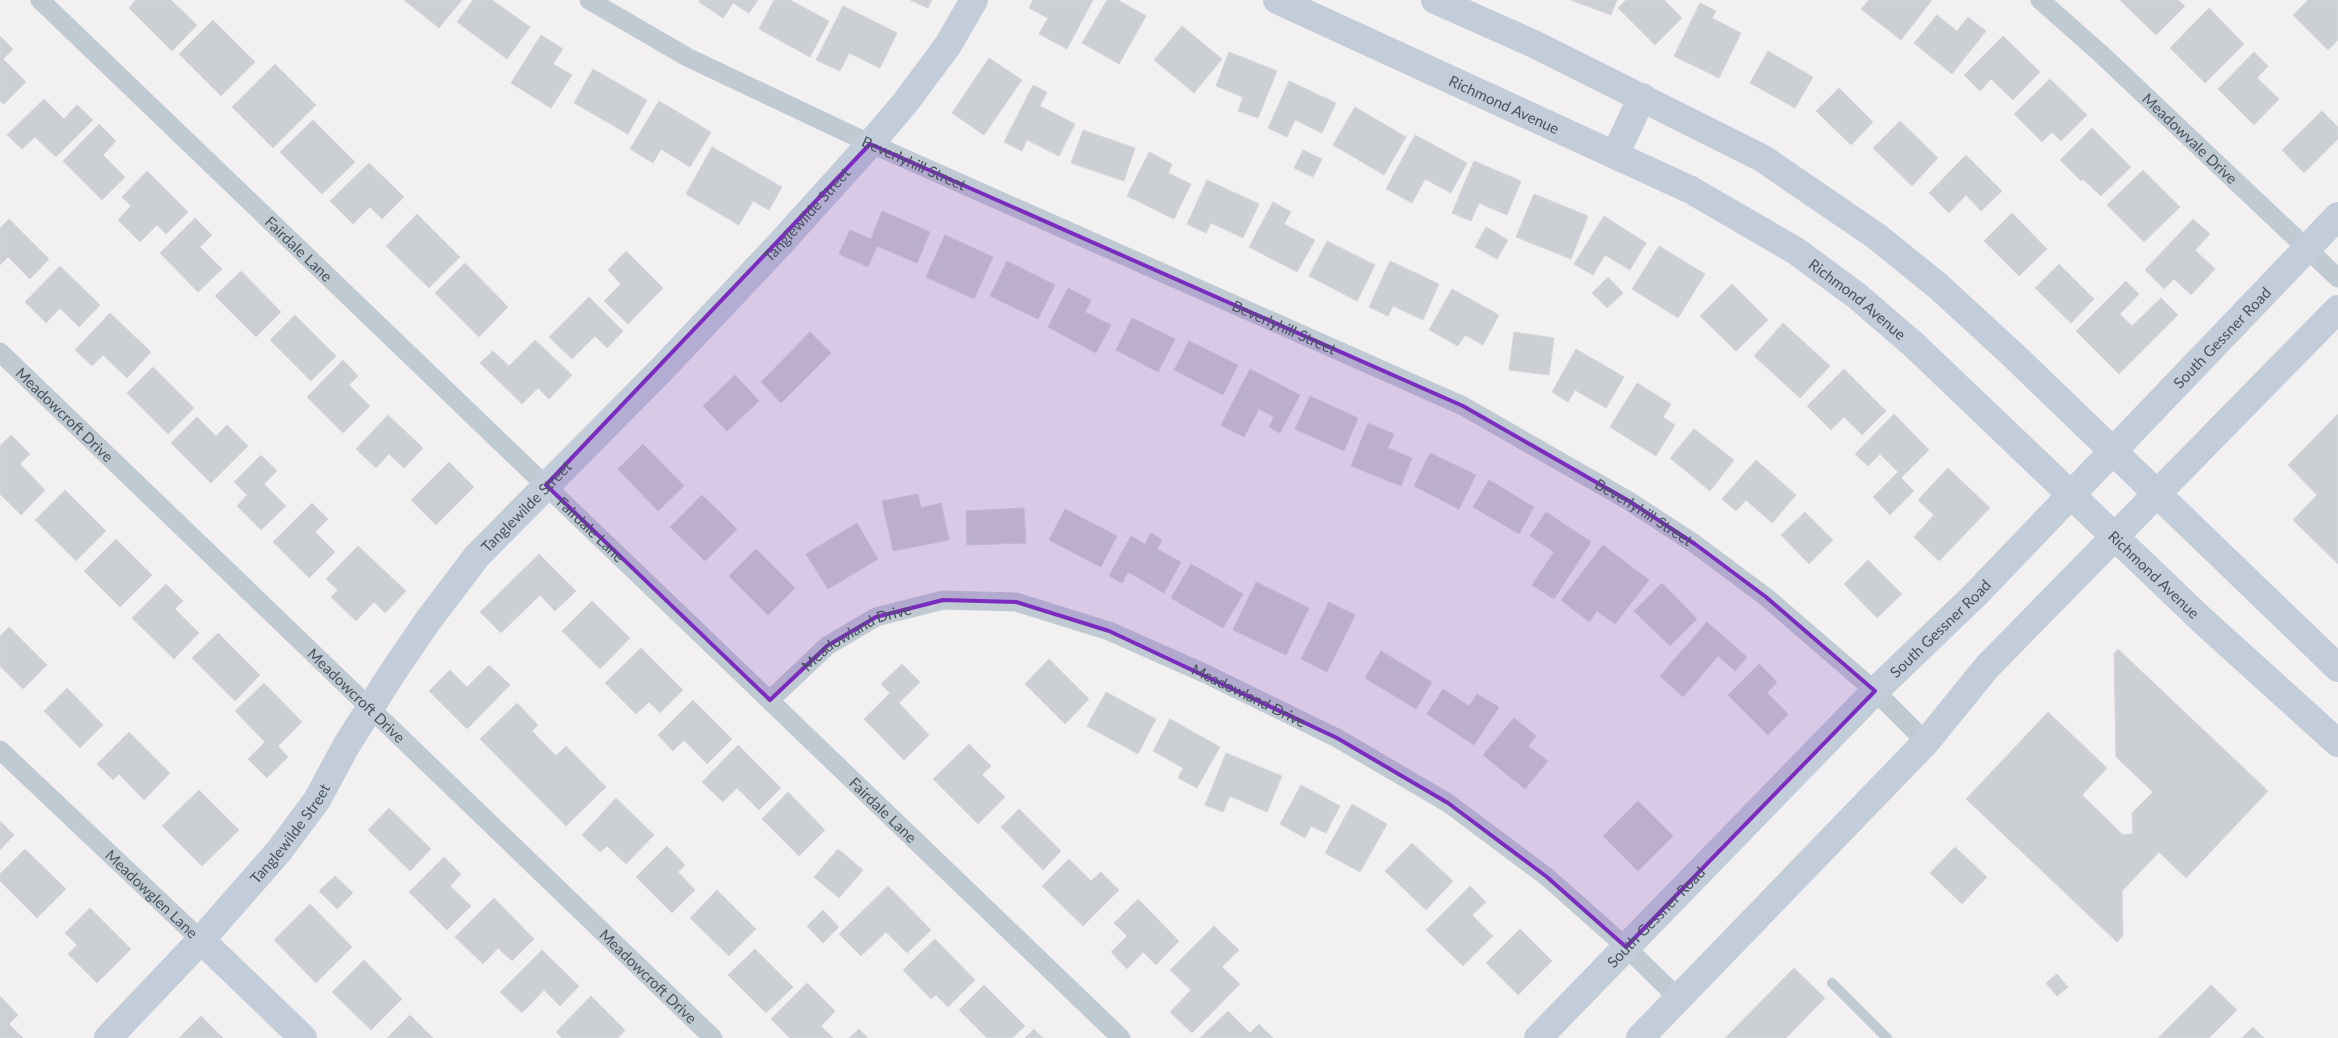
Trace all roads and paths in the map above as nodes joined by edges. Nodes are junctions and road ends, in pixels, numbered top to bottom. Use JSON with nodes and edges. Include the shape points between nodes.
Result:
{"nodes":[{"id":1,"x":40,"y":0,"type":"edge"},
{"id":2,"x":589,"y":0,"type":"edge"},
{"id":3,"x":974,"y":0,"type":"edge"},
{"id":4,"x":1277,"y":0,"type":"edge"},
{"id":5,"x":1435,"y":0,"type":"edge"},
{"id":6,"x":2040,"y":0,"type":"edge"},
{"id":7,"x":1642,"y":97,"type":"junction"},
{"id":8,"x":870,"y":144,"type":"junction"},
{"id":9,"x":1615,"y":155,"type":"junction"},
{"id":10,"x":2338,"y":216,"type":"edge"},
{"id":11,"x":2308,"y":247,"type":"junction"},
{"id":12,"x":2338,"y":278,"type":"edge"},
{"id":13,"x":2338,"y":309,"type":"edge"},
{"id":14,"x":0,"y":352,"type":"edge"},
{"id":15,"x":2113,"y":452,"type":"junction"},
{"id":16,"x":546,"y":486,"type":"junction"},
{"id":17,"x":2155,"y":494,"type":"junction"},
{"id":18,"x":2071,"y":495,"type":"junction"},
{"id":19,"x":2114,"y":536,"type":"junction"},
{"id":20,"x":2338,"y":668,"type":"edge"},
{"id":21,"x":1875,"y":691,"type":"junction"},
{"id":22,"x":770,"y":700,"type":"junction"},
{"id":23,"x":371,"y":708,"type":"junction"},
{"id":24,"x":1926,"y":742,"type":"junction"},
{"id":25,"x":2338,"y":743,"type":"edge"},
{"id":26,"x":0,"y":750,"type":"edge"},
{"id":27,"x":201,"y":940,"type":"junction"},
{"id":28,"x":1626,"y":947,"type":"junction"},
{"id":29,"x":1832,"y":984,"type":"dead end"},
{"id":30,"x":1678,"y":998,"type":"junction"},
{"id":31,"x":108,"y":1038,"type":"edge"},
{"id":32,"x":303,"y":1038,"type":"edge"},
{"id":33,"x":713,"y":1038,"type":"edge"},
{"id":34,"x":1121,"y":1038,"type":"edge"},
{"id":35,"x":1538,"y":1038,"type":"edge"},
{"id":36,"x":1640,"y":1038,"type":"edge"},
{"id":37,"x":1887,"y":1038,"type":"edge"}],
"edges":[{"from":1,"to":16,"type":"street","name":"Fairdale Lane"},
{"from":2,"to":8,"type":"street","name":"Beverlyhill Street","via":[[687,57]]},
{"from":3,"to":8,"type":"main road","name":"Tanglewilde Street","via":[[948,45]]},
{"from":4,"to":9,"type":"main road","name":"Richmond Avenue"},
{"from":5,"to":7,"type":"main road"},
{"from":6,"to":11,"type":"street","name":"Meadowvale Drive"},
{"from":7,"to":9,"type":"main road"},
{"from":7,"to":15,"type":"main road","via":[[1762,158],[1876,236],[1938,286]]},
{"from":8,"to":16,"type":"main road","name":"Tanglewilde Street","via":[[779,245]]},
{"from":8,"to":21,"type":"street","name":"Beverlyhill Street","via":[[1463,406],[1629,501],[1695,544],[1766,597]]},
{"from":9,"to":18,"type":"main road","name":"Richmond Avenue","via":[[1691,190],[1796,251],[1857,296],[1914,345]]},
{"from":10,"to":11,"type":"main road","name":"South Gessner Road"},
{"from":11,"to":12,"type":"street","name":"Meadowvale Drive"},
{"from":11,"to":15,"type":"main road","name":"South Gessner Road"},
{"from":13,"to":17,"type":"main road"},
{"from":14,"to":23,"type":"street","name":"Meadowcroft Drive"},
{"from":15,"to":17,"type":"main road"},
{"from":15,"to":18,"type":"main road","name":"South Gessner Road"},
{"from":16,"to":22,"type":"street","name":"Fairdale Lane"},
{"from":16,"to":23,"type":"main road","name":"Tanglewilde Street","via":[[477,556],[427,622]]},
{"from":17,"to":19,"type":"main road"},
{"from":17,"to":20,"type":"main road"},
{"from":18,"to":19,"type":"main road","name":"Richmond Avenue"},
{"from":18,"to":21,"type":"main road","name":"South Gessner Road","via":[[1975,595]]},
{"from":19,"to":24,"type":"main road","via":[[1987,667]]},
{"from":19,"to":25,"type":"main road","name":"Richmond Avenue"},
{"from":21,"to":24,"type":"street","name":"Beverlyhill Street"},
{"from":21,"to":28,"type":"main road","name":"South Gessner Road"},
{"from":22,"to":28,"type":"street","name":"Meadowland Drive","via":[[827,646],[876,617],[943,600],[1016,602],[1108,630],[1337,738],[1448,803],[1547,877]]},
{"from":22,"to":34,"type":"street","name":"Fairdale Lane"},
{"from":23,"to":27,"type":"main road","name":"Tanglewilde Street","via":[[346,746],[318,800],[279,851]]},
{"from":23,"to":33,"type":"street","name":"Meadowcroft Drive"},
{"from":24,"to":30,"type":"main road"},
{"from":26,"to":27,"type":"street","name":"Meadowglen Lane"},
{"from":27,"to":31,"type":"main road","name":"Tanglewilde Street"},
{"from":27,"to":32,"type":"main road","name":"Meadowglen Lane"},
{"from":28,"to":30,"type":"street","name":"Meadowland Drive"},
{"from":28,"to":35,"type":"main road","name":"South Gessner Road"},
{"from":29,"to":37,"type":"lane"},
{"from":30,"to":36,"type":"main road"}]}
